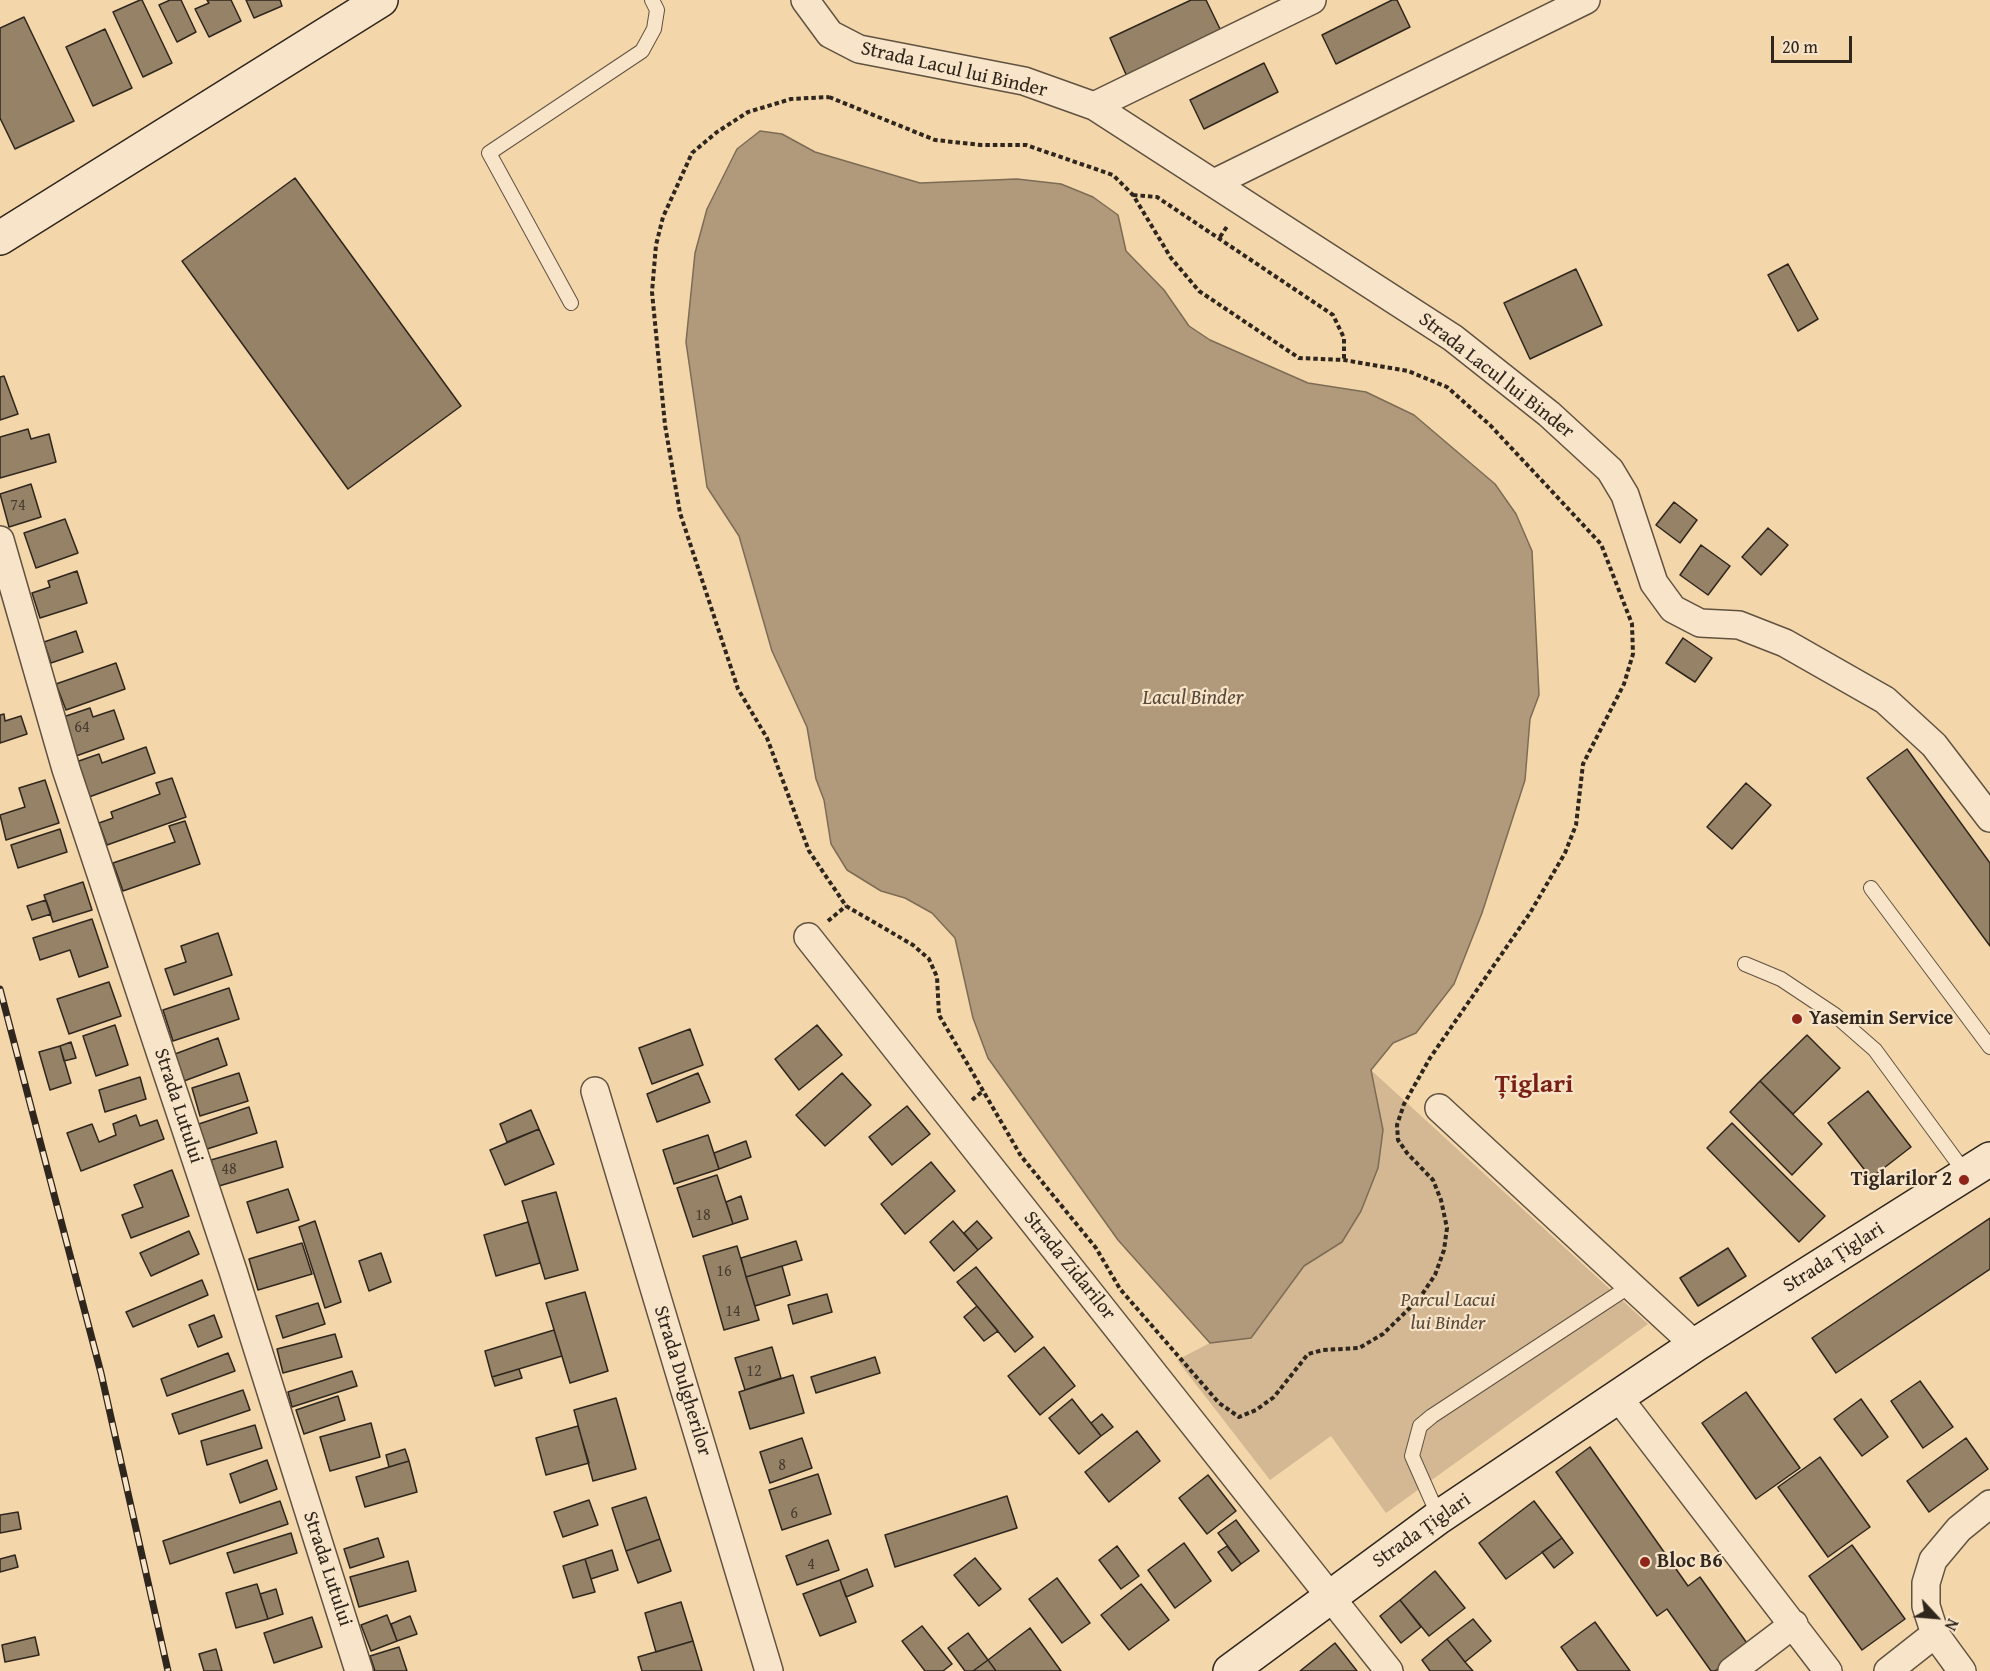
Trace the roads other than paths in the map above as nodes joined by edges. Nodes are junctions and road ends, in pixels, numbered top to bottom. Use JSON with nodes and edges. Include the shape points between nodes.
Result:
{"nodes":[{"id":1,"x":381,"y":0,"type":"edge"},
{"id":2,"x":652,"y":0,"type":"edge"},
{"id":3,"x":805,"y":0,"type":"edge"},
{"id":4,"x":1312,"y":0,"type":"edge"},
{"id":5,"x":1586,"y":0,"type":"edge"},
{"id":6,"x":1094,"y":106,"type":"junction"},
{"id":7,"x":1214,"y":183,"type":"junction"},
{"id":8,"x":0,"y":238,"type":"edge"},
{"id":9,"x":571,"y":303,"type":"dead end"},
{"id":10,"x":0,"y":540,"type":"edge"},
{"id":11,"x":1990,"y":818,"type":"edge"},
{"id":12,"x":1871,"y":888,"type":"dead end"},
{"id":13,"x":808,"y":938,"type":"dead end"},
{"id":14,"x":1745,"y":964,"type":"dead end"},
{"id":15,"x":1990,"y":1047,"type":"edge"},
{"id":16,"x":595,"y":1091,"type":"dead end"},
{"id":17,"x":1439,"y":1108,"type":"dead end"},
{"id":18,"x":1978,"y":1166,"type":"edge"},
{"id":19,"x":1630,"y":1286,"type":"junction"},
{"id":20,"x":1695,"y":1346,"type":"junction"},
{"id":21,"x":1618,"y":1397,"type":"junction"},
{"id":22,"x":1990,"y":1504,"type":"edge"},
{"id":23,"x":1439,"y":1517,"type":"junction"},
{"id":24,"x":1330,"y":1595,"type":"junction"},
{"id":25,"x":1794,"y":1624,"type":"junction"},
{"id":26,"x":1935,"y":1634,"type":"junction"},
{"id":27,"x":359,"y":1671,"type":"edge"},
{"id":28,"x":769,"y":1671,"type":"edge"},
{"id":29,"x":1230,"y":1671,"type":"edge"},
{"id":30,"x":1389,"y":1671,"type":"edge"},
{"id":31,"x":1732,"y":1671,"type":"edge"},
{"id":32,"x":1828,"y":1671,"type":"edge"},
{"id":33,"x":1888,"y":1671,"type":"edge"},
{"id":34,"x":1962,"y":1671,"type":"edge"}],
"edges":[{"from":1,"to":8,"type":"street"},
{"from":2,"to":9,"type":"lane","via":[[657,10],[654,29],[642,51],[489,153]]},
{"from":3,"to":6,"type":"street","name":"Strada Lacul lui Binder","via":[[830,34],[859,49],[1024,81]]},
{"from":4,"to":6,"type":"street"},
{"from":5,"to":7,"type":"street"},
{"from":6,"to":7,"type":"street","name":"Strada Lacul lui Binder"},
{"from":7,"to":11,"type":"street","name":"Strada Lacul lui Binder","via":[[1453,338],[1593,452],[1625,495],[1654,582],[1673,609],[1700,623],[1739,625],[1785,643],[1885,700],[1934,745]]},
{"from":10,"to":27,"type":"street","name":"Strada Lutului","via":[[66,769],[233,1271]]},
{"from":12,"to":15,"type":"lane"},
{"from":13,"to":24,"type":"street","name":"Strada Zidarilor"},
{"from":14,"to":18,"type":"lane","via":[[1781,979],[1835,1015],[1875,1050]]},
{"from":16,"to":28,"type":"street","name":"Strada Dulgherilor"},
{"from":17,"to":19,"type":"street"},
{"from":18,"to":20,"type":"street","name":"Strada Țiglari"},
{"from":19,"to":20,"type":"street"},
{"from":19,"to":23,"type":"lane","via":[[1420,1426],[1412,1456]]},
{"from":20,"to":21,"type":"street","name":"Strada Țiglari"},
{"from":21,"to":23,"type":"street","name":"Strada Țiglari"},
{"from":21,"to":25,"type":"street"},
{"from":22,"to":26,"type":"street","via":[[1959,1529],[1933,1560],[1926,1583],[1926,1606]]},
{"from":23,"to":24,"type":"street","name":"Strada Țiglari"},
{"from":24,"to":29,"type":"street","name":"Strada Țiglari"},
{"from":24,"to":30,"type":"street","name":"Strada Zidarilor"},
{"from":25,"to":31,"type":"street"},
{"from":25,"to":32,"type":"street"},
{"from":26,"to":33,"type":"street"},
{"from":26,"to":34,"type":"street"}]}
